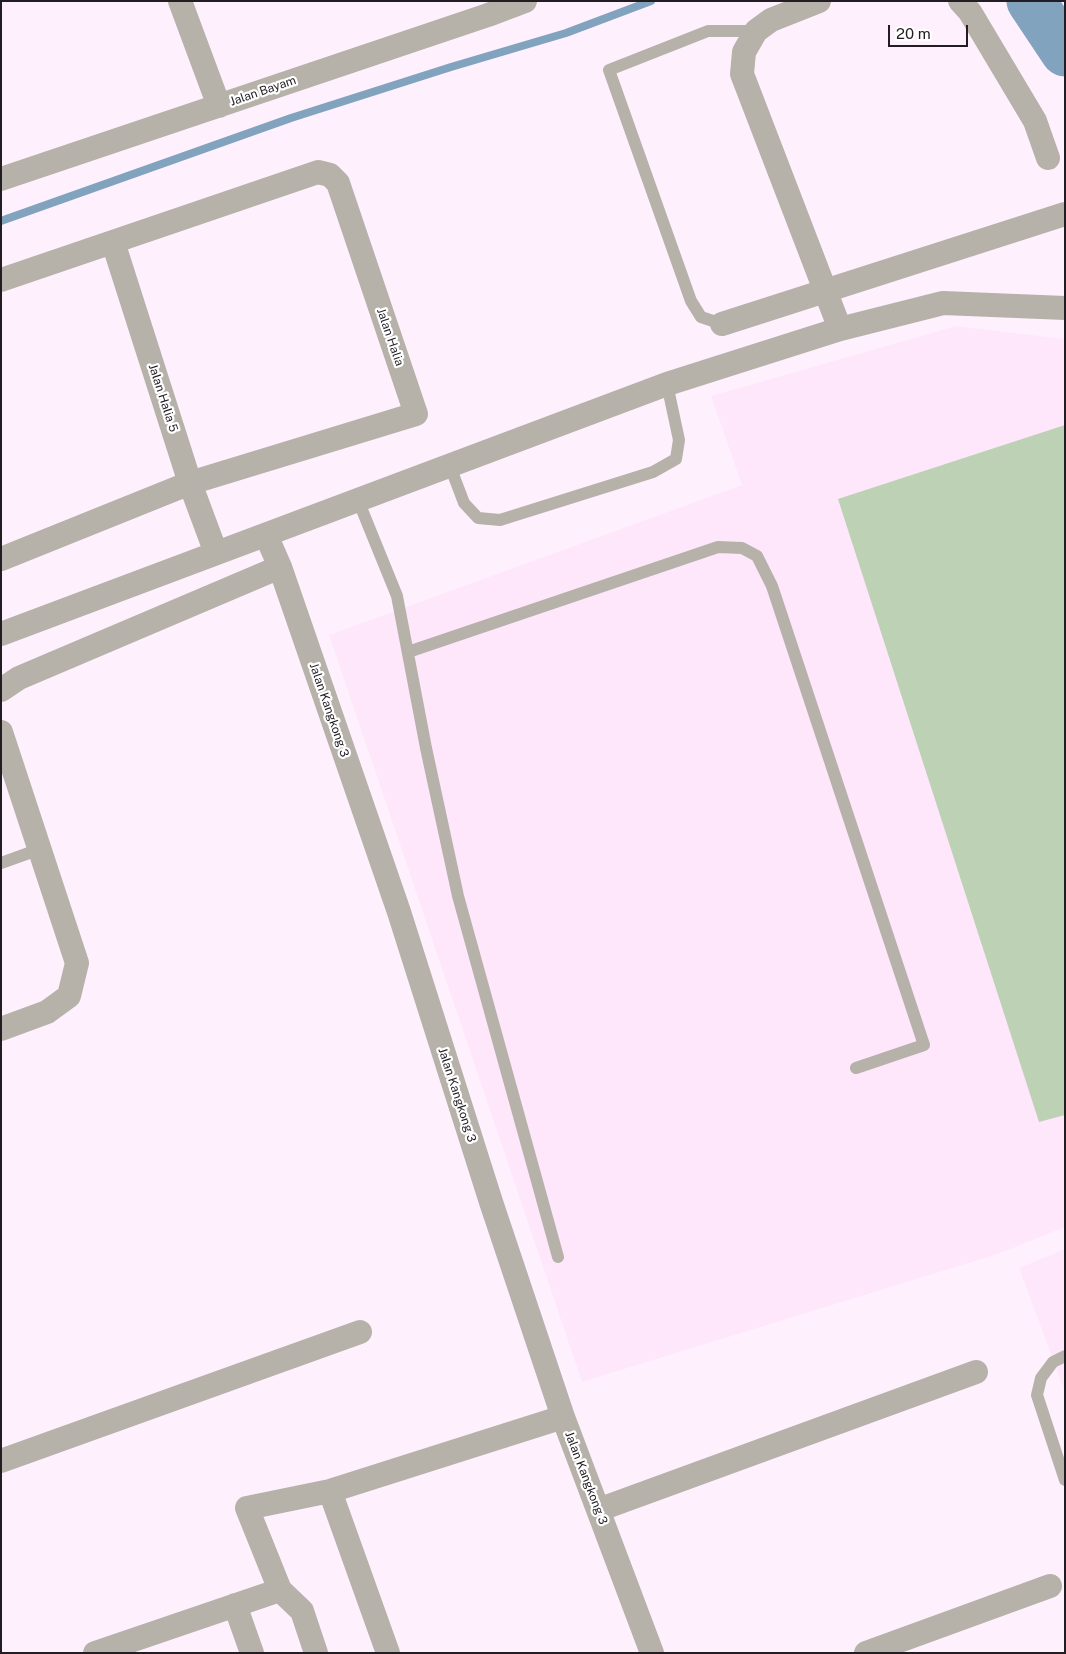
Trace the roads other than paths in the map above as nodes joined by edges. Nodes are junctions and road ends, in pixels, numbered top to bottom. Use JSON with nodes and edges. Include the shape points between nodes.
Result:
{"nodes":[{"id":1,"x":180,"y":1,"type":"edge"},
{"id":2,"x":525,"y":1,"type":"edge"},
{"id":3,"x":819,"y":1,"type":"edge"},
{"id":4,"x":960,"y":1,"type":"edge"},
{"id":5,"x":485,"y":8,"type":"edge"},
{"id":6,"x":756,"y":31,"type":"junction"},
{"id":7,"x":219,"y":106,"type":"junction"},
{"id":8,"x":1048,"y":158,"type":"dead end"},
{"id":9,"x":1,"y":179,"type":"edge"},
{"id":10,"x":1065,"y":214,"type":"edge"},
{"id":11,"x":113,"y":242,"type":"junction"},
{"id":12,"x":1,"y":280,"type":"edge"},
{"id":13,"x":825,"y":291,"type":"junction"},
{"id":14,"x":1065,"y":308,"type":"edge"},
{"id":15,"x":722,"y":324,"type":"joint"},
{"id":16,"x":840,"y":328,"type":"junction"},
{"id":17,"x":667,"y":384,"type":"junction"},
{"id":18,"x":450,"y":466,"type":"junction"},
{"id":19,"x":190,"y":483,"type":"junction"},
{"id":20,"x":358,"y":500,"type":"junction"},
{"id":21,"x":266,"y":535,"type":"junction"},
{"id":22,"x":216,"y":553,"type":"junction"},
{"id":23,"x":1,"y":559,"type":"edge"},
{"id":24,"x":280,"y":568,"type":"junction"},
{"id":25,"x":1,"y":634,"type":"edge"},
{"id":26,"x":408,"y":652,"type":"junction"},
{"id":27,"x":1,"y":690,"type":"edge"},
{"id":28,"x":1,"y":732,"type":"edge"},
{"id":29,"x":40,"y":849,"type":"junction"},
{"id":30,"x":1,"y":863,"type":"edge"},
{"id":31,"x":1,"y":1029,"type":"edge"},
{"id":32,"x":856,"y":1068,"type":"dead end"},
{"id":33,"x":558,"y":1256,"type":"dead end"},
{"id":34,"x":360,"y":1332,"type":"dead end"},
{"id":35,"x":1065,"y":1356,"type":"edge"},
{"id":36,"x":976,"y":1372,"type":"dead end"},
{"id":37,"x":563,"y":1417,"type":"junction"},
{"id":38,"x":1,"y":1461,"type":"edge"},
{"id":39,"x":1065,"y":1480,"type":"edge"},
{"id":40,"x":330,"y":1491,"type":"junction"},
{"id":41,"x":598,"y":1510,"type":"junction"},
{"id":42,"x":1050,"y":1586,"type":"dead end"},
{"id":43,"x":280,"y":1590,"type":"junction"},
{"id":44,"x":235,"y":1605,"type":"junction"},
{"id":45,"x":95,"y":1653,"type":"edge"},
{"id":46,"x":252,"y":1653,"type":"edge"},
{"id":47,"x":316,"y":1653,"type":"edge"},
{"id":48,"x":388,"y":1653,"type":"edge"},
{"id":49,"x":652,"y":1653,"type":"edge"},
{"id":50,"x":866,"y":1653,"type":"edge"}],
"edges":[{"from":1,"to":7,"type":"street"},
{"from":2,"to":5,"type":"street","name":"Jalan Bayam"},
{"from":3,"to":6,"type":"street","via":[[771,20]]},
{"from":4,"to":8,"type":"street","via":[[970,12],[1035,121]]},
{"from":5,"to":7,"type":"street","name":"Jalan Bayam"},
{"from":6,"to":13,"type":"street","via":[[744,52],[742,74]]},
{"from":6,"to":15,"type":"lane","via":[[708,32],[609,70],[691,301],[701,317]]},
{"from":7,"to":9,"type":"street","name":"Jalan Bayam"},
{"from":10,"to":13,"type":"street"},
{"from":11,"to":12,"type":"street","name":"Jalan Halia"},
{"from":11,"to":19,"type":"street","name":"Jalan Halia 5"},
{"from":11,"to":19,"type":"street","name":"Jalan Halia","via":[[318,172],[330,175],[338,183],[416,414]]},
{"from":13,"to":15,"type":"street"},
{"from":13,"to":16,"type":"street"},
{"from":14,"to":16,"type":"street","via":[[943,303]]},
{"from":16,"to":17,"type":"street"},
{"from":17,"to":18,"type":"street"},
{"from":17,"to":18,"type":"lane","via":[[679,440],[676,459],[652,472],[500,520],[478,518],[464,503]]},
{"from":18,"to":20,"type":"street"},
{"from":19,"to":22,"type":"street","name":"Jalan Halia 5"},
{"from":19,"to":23,"type":"street","name":"Jalan Halia"},
{"from":20,"to":21,"type":"street"},
{"from":20,"to":26,"type":"lane","via":[[397,596]]},
{"from":21,"to":22,"type":"street"},
{"from":21,"to":24,"type":"street","name":"Jalan Kangkong 3"},
{"from":22,"to":25,"type":"street"},
{"from":24,"to":27,"type":"street","via":[[19,678]]},
{"from":24,"to":37,"type":"street","name":"Jalan Kangkong 3","via":[[399,912]]},
{"from":26,"to":32,"type":"lane","via":[[718,547],[742,548],[757,556],[772,586],[924,1045]]},
{"from":26,"to":33,"type":"lane","via":[[458,896]]},
{"from":28,"to":29,"type":"street"},
{"from":29,"to":30,"type":"lane"},
{"from":29,"to":31,"type":"street","via":[[77,963],[69,996],[47,1012]]},
{"from":34,"to":38,"type":"street"},
{"from":35,"to":39,"type":"lane","via":[[1053,1362],[1041,1378],[1037,1396]]},
{"from":36,"to":41,"type":"street"},
{"from":37,"to":40,"type":"street"},
{"from":37,"to":41,"type":"street","name":"Jalan Kangkong 3"},
{"from":40,"to":43,"type":"street","via":[[247,1508]]},
{"from":40,"to":48,"type":"street"},
{"from":41,"to":49,"type":"street","name":"Jalan Kangkong 3"},
{"from":42,"to":50,"type":"street"},
{"from":43,"to":44,"type":"street"},
{"from":43,"to":47,"type":"street","via":[[302,1611]]},
{"from":44,"to":45,"type":"street"},
{"from":44,"to":46,"type":"street"}]}
